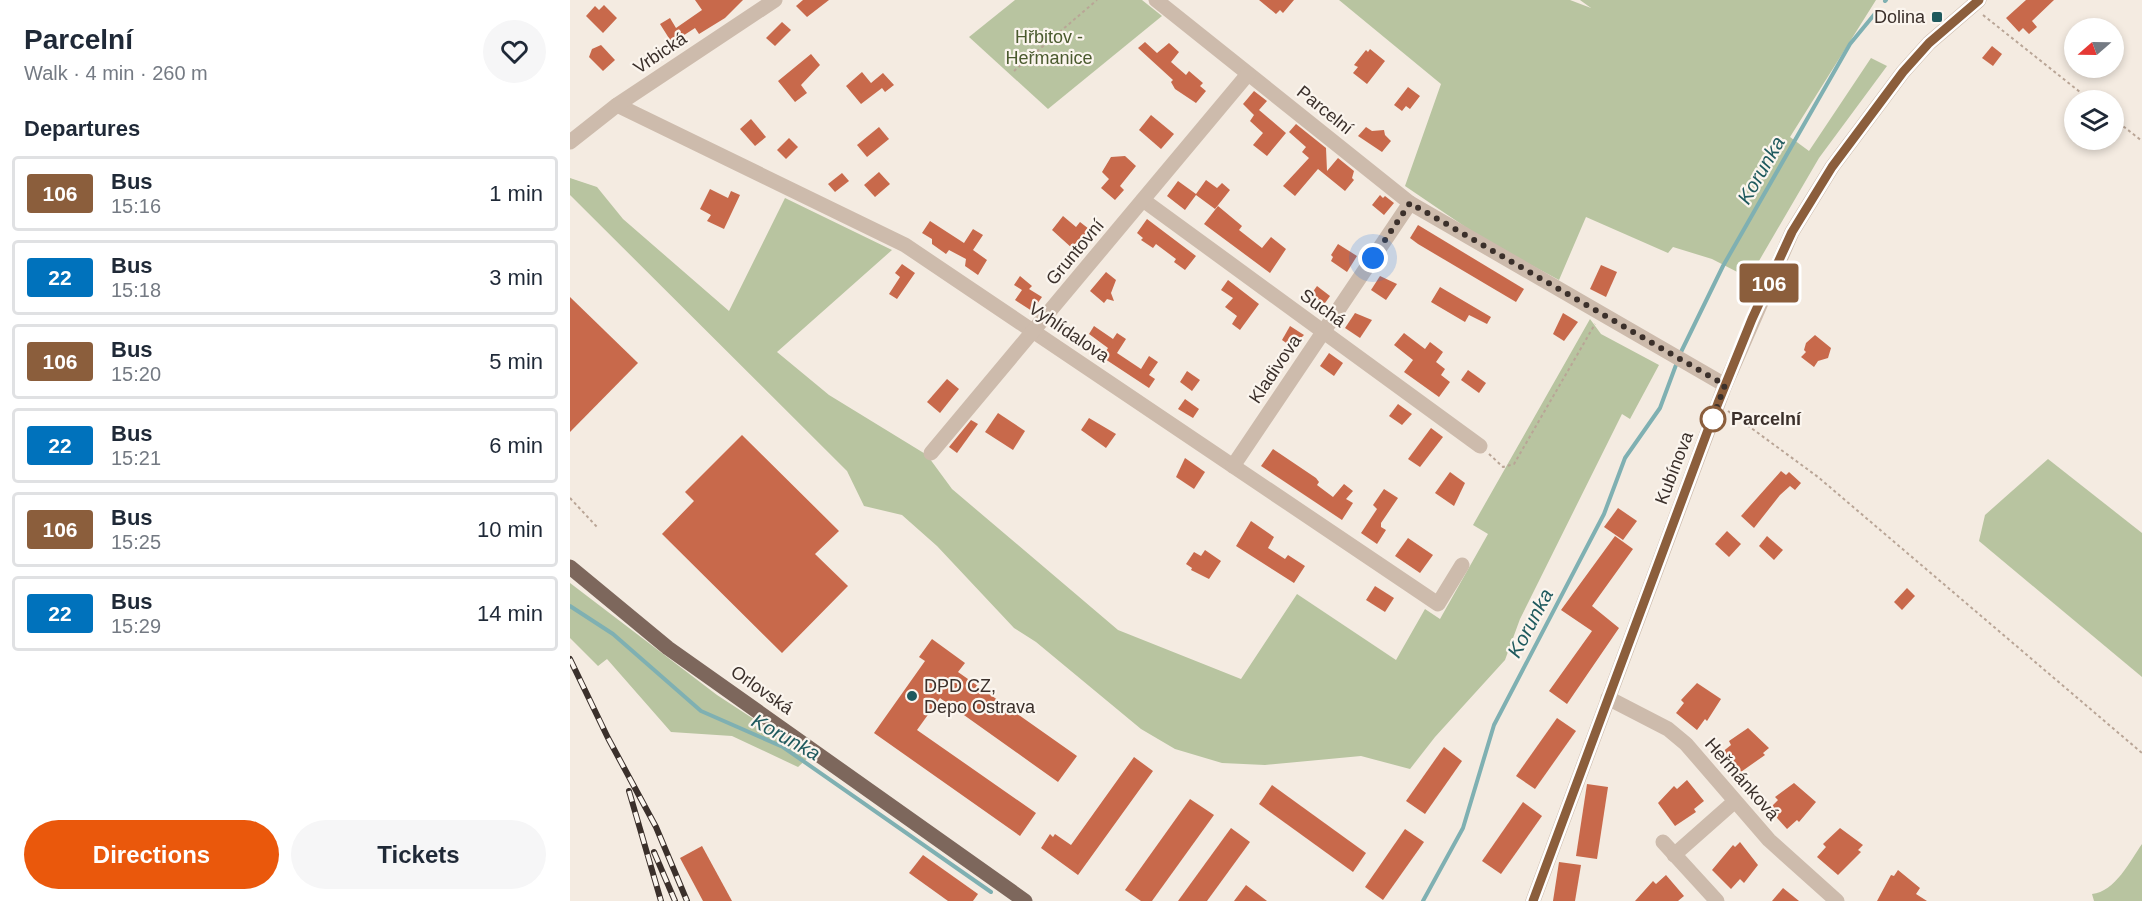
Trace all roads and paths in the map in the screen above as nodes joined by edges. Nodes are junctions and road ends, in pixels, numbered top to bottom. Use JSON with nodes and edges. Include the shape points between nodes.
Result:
{"nodes":[{"id":1,"x":775,"y":0,"type":"edge"},
{"id":2,"x":1097,"y":0,"type":"edge"},
{"id":3,"x":1156,"y":0,"type":"edge"},
{"id":4,"x":1975,"y":3,"type":"edge"},
{"id":5,"x":1014,"y":71,"type":"dead end"},
{"id":6,"x":1248,"y":74,"type":"junction"},
{"id":7,"x":2078,"y":90,"type":"edge"},
{"id":8,"x":617,"y":105,"type":"junction"},
{"id":9,"x":2124,"y":127,"type":"edge"},
{"id":10,"x":2142,"y":141,"type":"edge"},
{"id":11,"x":570,"y":142,"type":"edge"},
{"id":12,"x":1143,"y":200,"type":"junction"},
{"id":13,"x":1410,"y":203,"type":"junction"},
{"id":14,"x":1601,"y":314,"type":"junction"},
{"id":15,"x":1034,"y":332,"type":"junction"},
{"id":16,"x":1324,"y":332,"type":"junction"},
{"id":17,"x":1725,"y":385,"type":"junction"},
{"id":18,"x":1718,"y":403,"type":"junction"},
{"id":19,"x":1480,"y":446,"type":"joint"},
{"id":20,"x":931,"y":453,"type":"dead end"},
{"id":21,"x":1233,"y":466,"type":"junction"},
{"id":22,"x":570,"y":498,"type":"edge"},
{"id":23,"x":597,"y":527,"type":"dead end"},
{"id":24,"x":1462,"y":565,"type":"dead end"},
{"id":25,"x":570,"y":567,"type":"edge"},
{"id":26,"x":1608,"y":698,"type":"junction"},
{"id":27,"x":2142,"y":753,"type":"edge"},
{"id":28,"x":1734,"y":802,"type":"junction"},
{"id":29,"x":1663,"y":842,"type":"dead end"},
{"id":30,"x":1674,"y":855,"type":"junction"},
{"id":31,"x":1025,"y":901,"type":"edge"},
{"id":32,"x":1533,"y":901,"type":"edge"},
{"id":33,"x":1717,"y":901,"type":"edge"},
{"id":34,"x":1837,"y":901,"type":"edge"}],
"edges":[{"from":1,"to":8,"type":"street","name":"Vrbická"},
{"from":2,"to":5,"type":"path"},
{"from":3,"to":6,"type":"street","name":"Parcelní"},
{"from":4,"to":7,"type":"path"},
{"from":4,"to":17,"type":"street","name":"Kubínova","via":[[1903,72],[1832,167],[1792,232]]},
{"from":6,"to":12,"type":"street","name":"Gruntovní"},
{"from":6,"to":13,"type":"street","name":"Parcelní"},
{"from":8,"to":11,"type":"street","name":"Vrbická"},
{"from":8,"to":15,"type":"street","name":"Vyhlídalova","via":[[905,245]]},
{"from":9,"to":10,"type":"path"},
{"from":12,"to":15,"type":"street","name":"Gruntovní"},
{"from":12,"to":16,"type":"street","name":"Suchá"},
{"from":13,"to":14,"type":"street","name":"Parcelní"},
{"from":13,"to":16,"type":"street","name":"Kladivova"},
{"from":14,"to":17,"type":"street","name":"Parcelní"},
{"from":14,"to":19,"type":"path","via":[[1514,464],[1503,467]]},
{"from":15,"to":20,"type":"street","name":"Gruntovní"},
{"from":15,"to":21,"type":"street","name":"Vyhlídalova"},
{"from":16,"to":19,"type":"street","name":"Suchá"},
{"from":16,"to":21,"type":"street","name":"Kladivova"},
{"from":17,"to":18,"type":"street","name":"Kubínova"},
{"from":18,"to":26,"type":"street","name":"Kubínova"},
{"from":18,"to":27,"type":"path","via":[[1818,477]]},
{"from":21,"to":24,"type":"street","name":"Vyhlídalova","via":[[1437,604]]},
{"from":22,"to":23,"type":"path"},
{"from":25,"to":31,"type":"main road","name":"Orlovská","via":[[635,624]]},
{"from":26,"to":28,"type":"street","name":"Heřmánková","via":[[1668,729],[1686,744]]},
{"from":26,"to":32,"type":"street","name":"Kubínova"},
{"from":28,"to":30,"type":"street"},
{"from":28,"to":34,"type":"street","name":"Heřmánková","via":[[1769,840]]},
{"from":29,"to":30,"type":"street"},
{"from":30,"to":33,"type":"street"}]}
